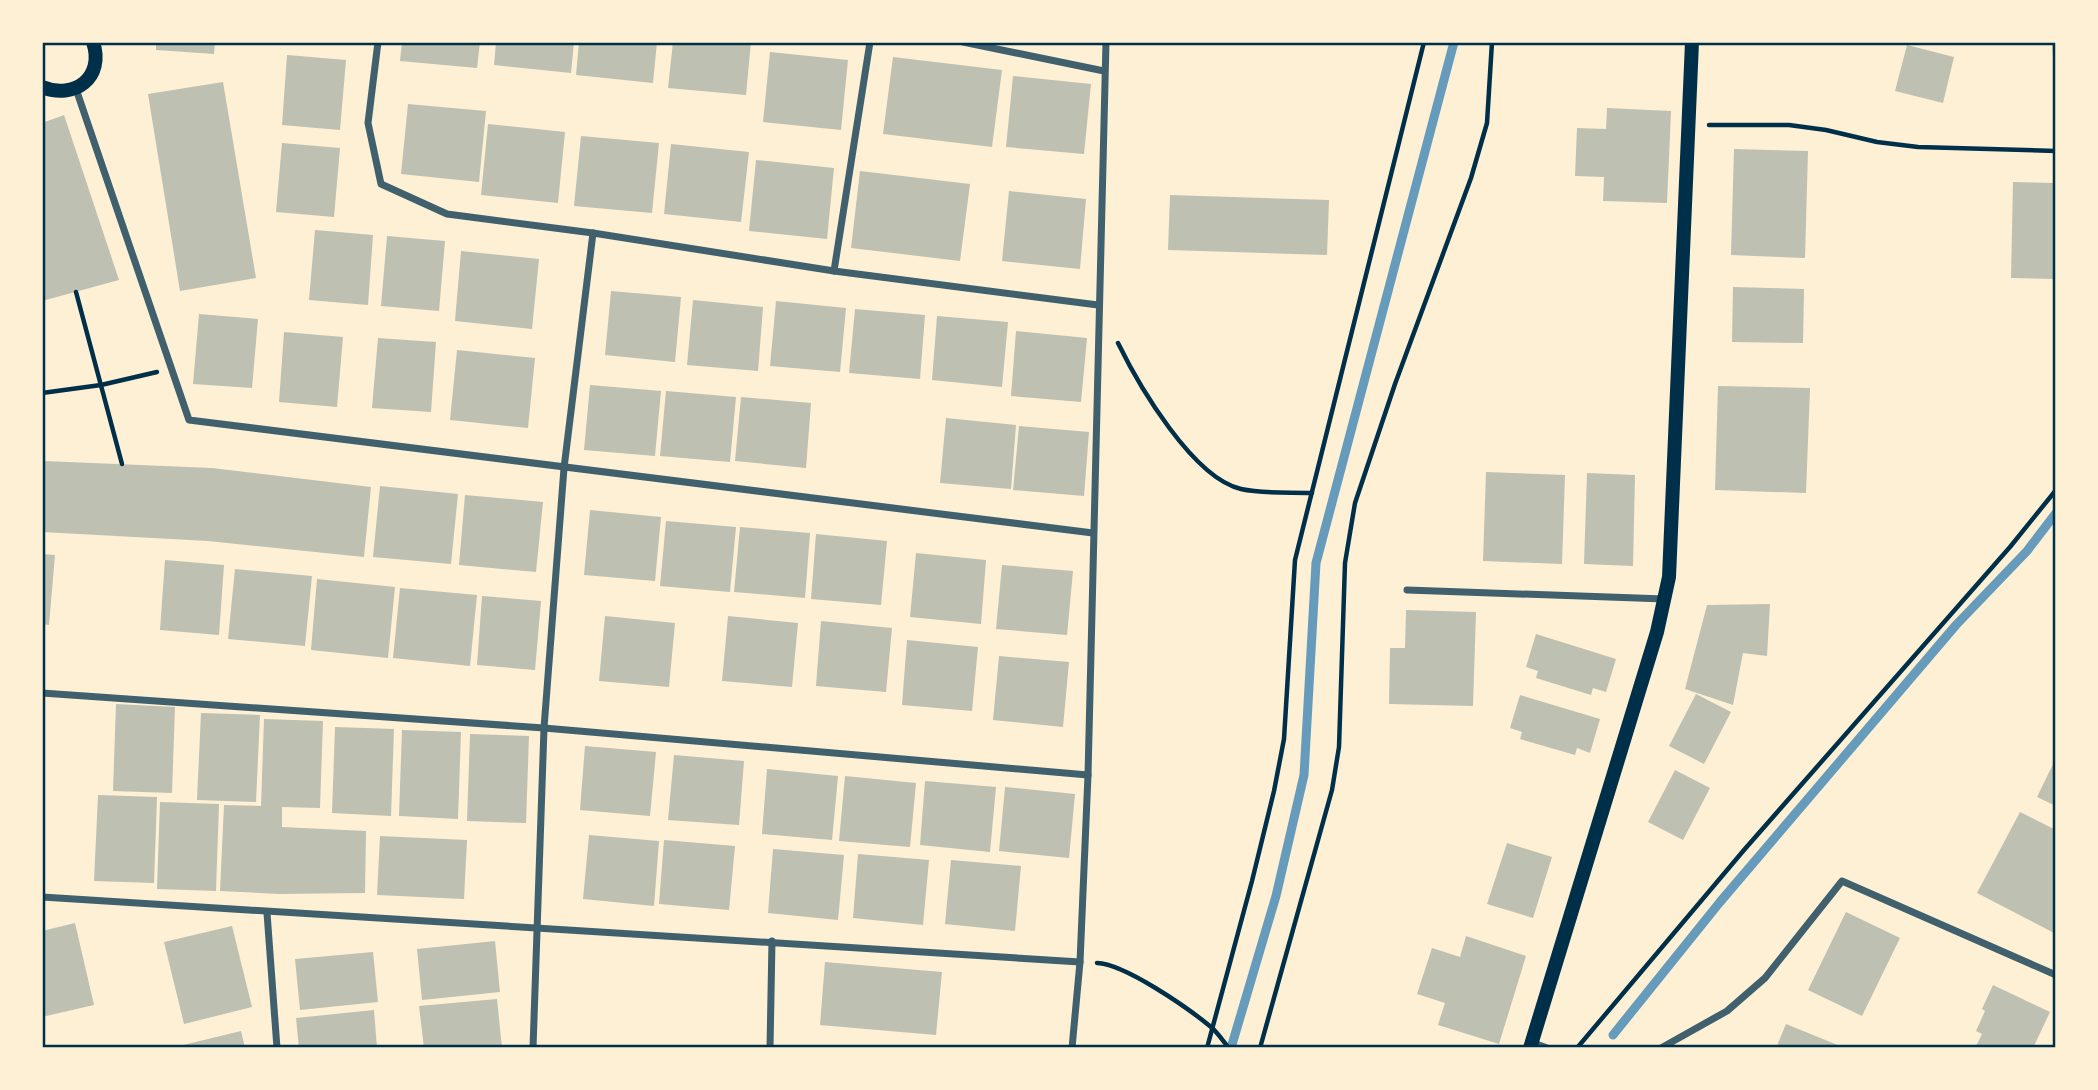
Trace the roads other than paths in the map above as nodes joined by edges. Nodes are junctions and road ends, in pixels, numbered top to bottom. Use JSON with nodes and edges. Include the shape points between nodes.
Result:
{"nodes":[{"id":1,"x":93,"y":42,"type":"edge"},
{"id":2,"x":378,"y":42,"type":"edge"},
{"id":3,"x":870,"y":42,"type":"edge"},
{"id":4,"x":963,"y":42,"type":"edge"},
{"id":5,"x":1106,"y":42,"type":"edge"},
{"id":6,"x":1692,"y":42,"type":"edge"},
{"id":7,"x":1104,"y":71,"type":"junction"},
{"id":8,"x":42,"y":88,"type":"edge"},
{"id":9,"x":76,"y":89,"type":"junction"},
{"id":10,"x":593,"y":233,"type":"junction"},
{"id":11,"x":834,"y":271,"type":"junction"},
{"id":12,"x":1098,"y":305,"type":"junction"},
{"id":13,"x":564,"y":468,"type":"junction"},
{"id":14,"x":1093,"y":533,"type":"junction"},
{"id":15,"x":1407,"y":590,"type":"dead end"},
{"id":16,"x":1665,"y":599,"type":"junction"},
{"id":17,"x":42,"y":694,"type":"edge"},
{"id":18,"x":544,"y":728,"type":"junction"},
{"id":19,"x":1088,"y":775,"type":"junction"},
{"id":20,"x":42,"y":897,"type":"edge"},
{"id":21,"x":267,"y":912,"type":"junction"},
{"id":22,"x":538,"y":929,"type":"junction"},
{"id":23,"x":772,"y":941,"type":"junction"},
{"id":24,"x":1080,"y":962,"type":"junction"},
{"id":25,"x":2056,"y":975,"type":"edge"},
{"id":26,"x":1530,"y":1045,"type":"edge"},
{"id":27,"x":277,"y":1048,"type":"edge"},
{"id":28,"x":533,"y":1048,"type":"edge"},
{"id":29,"x":770,"y":1048,"type":"edge"},
{"id":30,"x":1072,"y":1048,"type":"edge"},
{"id":31,"x":1547,"y":1048,"type":"edge"},
{"id":32,"x":1661,"y":1048,"type":"edge"}],
"edges":[{"from":1,"to":9,"type":"main road","via":[[93,72]]},
{"from":2,"to":10,"type":"street","via":[[368,123],[381,184],[447,214]]},
{"from":3,"to":11,"type":"street"},
{"from":4,"to":7,"type":"street"},
{"from":5,"to":7,"type":"street"},
{"from":6,"to":16,"type":"main road","via":[[1672,546]]},
{"from":7,"to":12,"type":"street"},
{"from":8,"to":9,"type":"main road","via":[[54,92]]},
{"from":9,"to":13,"type":"street","via":[[189,420]]},
{"from":10,"to":11,"type":"street"},
{"from":10,"to":13,"type":"street"},
{"from":11,"to":12,"type":"street"},
{"from":12,"to":14,"type":"street"},
{"from":13,"to":14,"type":"street"},
{"from":13,"to":18,"type":"street"},
{"from":14,"to":19,"type":"street"},
{"from":15,"to":16,"type":"street"},
{"from":16,"to":26,"type":"main road"},
{"from":17,"to":18,"type":"street"},
{"from":18,"to":19,"type":"street"},
{"from":18,"to":22,"type":"street"},
{"from":19,"to":24,"type":"street"},
{"from":20,"to":21,"type":"street"},
{"from":21,"to":22,"type":"street"},
{"from":21,"to":27,"type":"street"},
{"from":22,"to":23,"type":"street"},
{"from":22,"to":28,"type":"street"},
{"from":23,"to":24,"type":"street"},
{"from":23,"to":29,"type":"street"},
{"from":24,"to":30,"type":"street"},
{"from":25,"to":32,"type":"street","via":[[1842,881],[1765,978],[1727,1011]]},
{"from":26,"to":31,"type":"street"}]}
